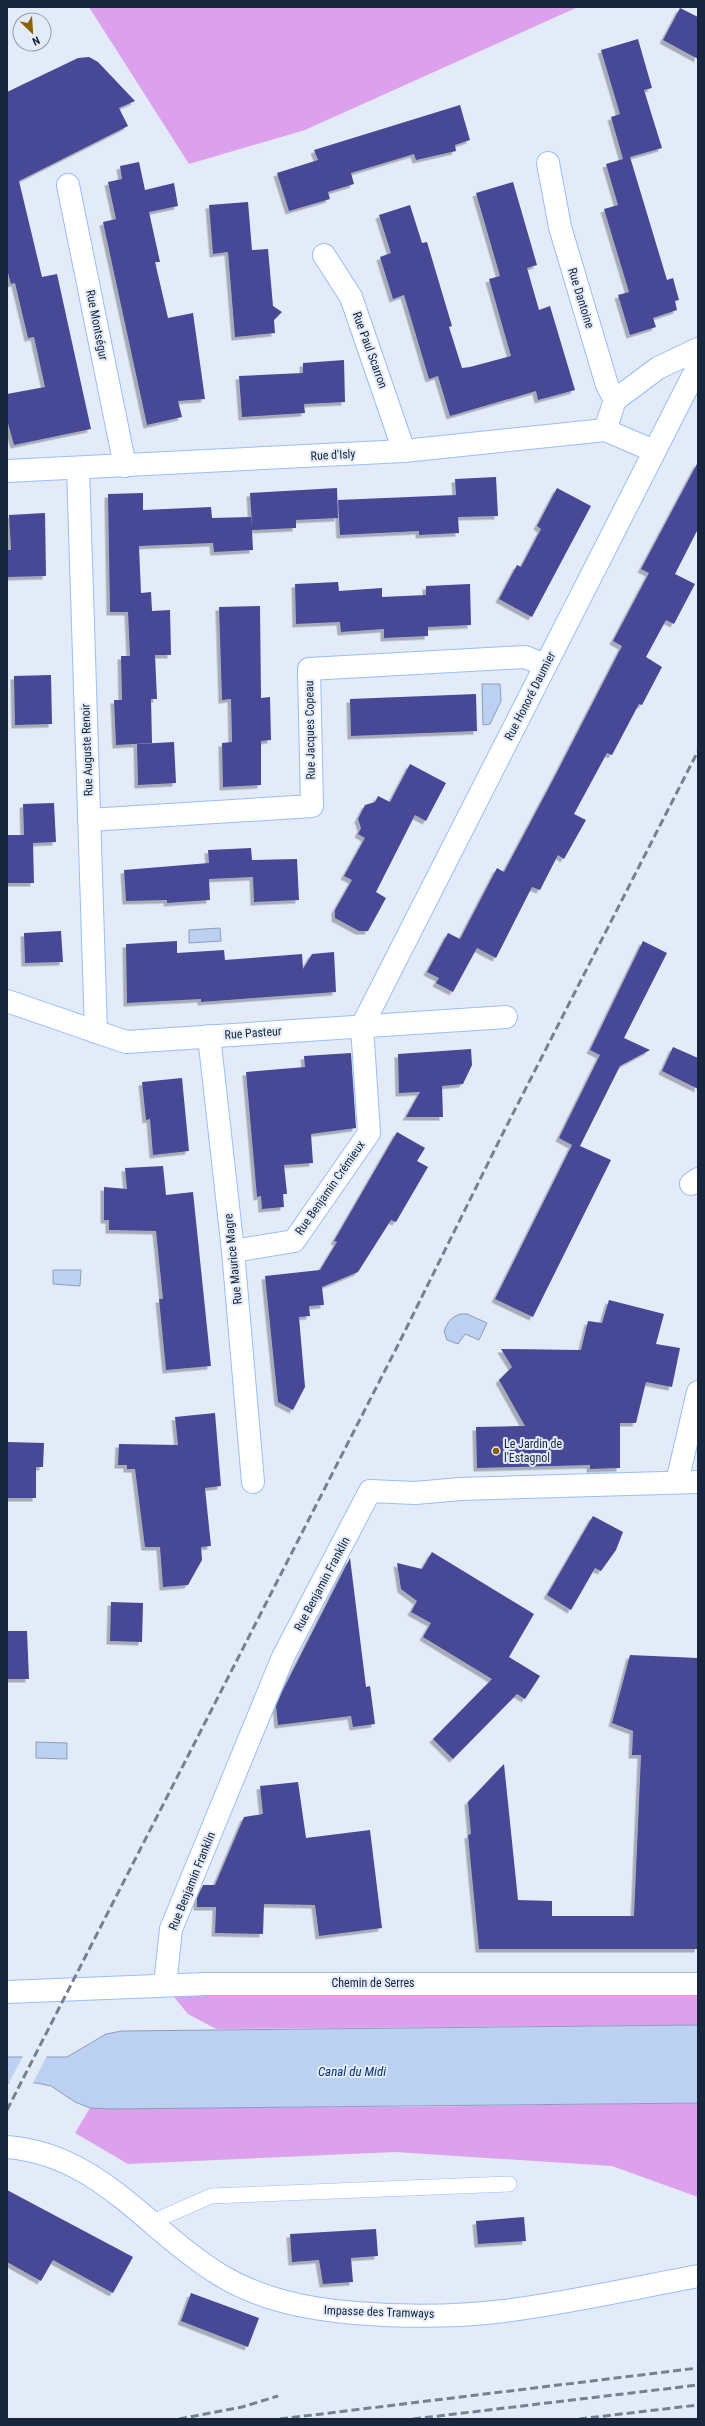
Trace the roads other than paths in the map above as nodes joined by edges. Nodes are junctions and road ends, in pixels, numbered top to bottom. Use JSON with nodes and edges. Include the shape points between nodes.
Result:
{"nodes":[{"id":1,"x":548,"y":163,"type":"dead end"},
{"id":2,"x":68,"y":185,"type":"dead end"},
{"id":3,"x":324,"y":255,"type":"dead end"},
{"id":4,"x":698,"y":349,"type":"edge"},
{"id":5,"x":698,"y":366,"type":"edge"},
{"id":6,"x":614,"y":400,"type":"junction"},
{"id":7,"x":605,"y":430,"type":"junction"},
{"id":8,"x":404,"y":451,"type":"junction"},
{"id":9,"x":654,"y":451,"type":"junction"},
{"id":10,"x":125,"y":466,"type":"junction"},
{"id":11,"x":78,"y":468,"type":"junction"},
{"id":12,"x":7,"y":471,"type":"edge"},
{"id":13,"x":545,"y":665,"type":"junction"},
{"id":14,"x":89,"y":820,"type":"junction"},
{"id":15,"x":7,"y":1001,"type":"edge"},
{"id":16,"x":506,"y":1017,"type":"dead end"},
{"id":17,"x":362,"y":1026,"type":"junction"},
{"id":18,"x":96,"y":1032,"type":"junction"},
{"id":19,"x":209,"y":1036,"type":"junction"},
{"id":20,"x":233,"y":1251,"type":"junction"},
{"id":21,"x":698,"y":1392,"type":"edge"},
{"id":22,"x":253,"y":1482,"type":"dead end"},
{"id":23,"x":688,"y":1482,"type":"edge"},
{"id":24,"x":698,"y":1984,"type":"edge"},
{"id":25,"x":165,"y":1986,"type":"junction"},
{"id":26,"x":7,"y":1992,"type":"edge"},
{"id":27,"x":7,"y":2147,"type":"edge"},
{"id":28,"x":509,"y":2184,"type":"dead end"},
{"id":29,"x":152,"y":2222,"type":"junction"},
{"id":30,"x":698,"y":2276,"type":"edge"}],
"edges":[{"from":1,"to":6,"type":"street","name":"Rue Dantoine","via":[[560,227],[607,385]]},
{"from":2,"to":10,"type":"street","name":"Rue Montségur"},
{"from":3,"to":8,"type":"street","name":"Rue Paul Scarron","via":[[351,297]]},
{"from":4,"to":6,"type":"street","via":[[658,368]]},
{"from":5,"to":9,"type":"street","name":"Rue Honoré Daumier"},
{"from":6,"to":7,"type":"street"},
{"from":7,"to":8,"type":"street","name":"Rue d'Isly"},
{"from":7,"to":9,"type":"street","name":"Rue d'Isly"},
{"from":8,"to":10,"type":"street","name":"Rue d'Isly"},
{"from":9,"to":13,"type":"street","name":"Rue Honoré Daumier"},
{"from":10,"to":11,"type":"street","name":"Rue d'Isly"},
{"from":11,"to":12,"type":"street","name":"Rue d'Isly"},
{"from":11,"to":14,"type":"street","name":"Rue Auguste Renoir"},
{"from":13,"to":14,"type":"street","name":"Rue Jacques Copeau","via":[[525,657],[309,670],[312,806]]},
{"from":13,"to":17,"type":"street","name":"Rue Honoré Daumier"},
{"from":14,"to":18,"type":"street","name":"Rue Auguste Renoir"},
{"from":15,"to":18,"type":"street","name":"Rue Pasteur"},
{"from":16,"to":17,"type":"street","name":"Rue Pasteur"},
{"from":17,"to":19,"type":"street","name":"Rue Pasteur"},
{"from":17,"to":20,"type":"street","name":"Rue Benjamin Crémieux","via":[[369,1133],[294,1241]]},
{"from":18,"to":19,"type":"street","name":"Rue Pasteur","via":[[126,1042]]},
{"from":19,"to":20,"type":"street","name":"Rue Maurice Magre"},
{"from":20,"to":22,"type":"street","name":"Rue Maurice Magre"},
{"from":21,"to":23,"type":"street"},
{"from":23,"to":25,"type":"street","name":"Rue Benjamin Franklin","via":[[460,1489],[415,1493],[370,1491],[283,1657],[172,1929]]},
{"from":24,"to":25,"type":"street","name":"Chemin de Serres","via":[[501,1982]]},
{"from":25,"to":26,"type":"street","name":"Chemin de Serres"},
{"from":27,"to":29,"type":"street","name":"Impasse des Tramways","via":[[40,2151],[71,2163],[93,2176]]},
{"from":28,"to":29,"type":"lane","via":[[211,2196]]},
{"from":29,"to":30,"type":"street","name":"Impasse des Tramways","via":[[200,2261],[246,2289],[271,2299],[317,2310],[379,2315],[453,2315],[504,2311]]}]}
